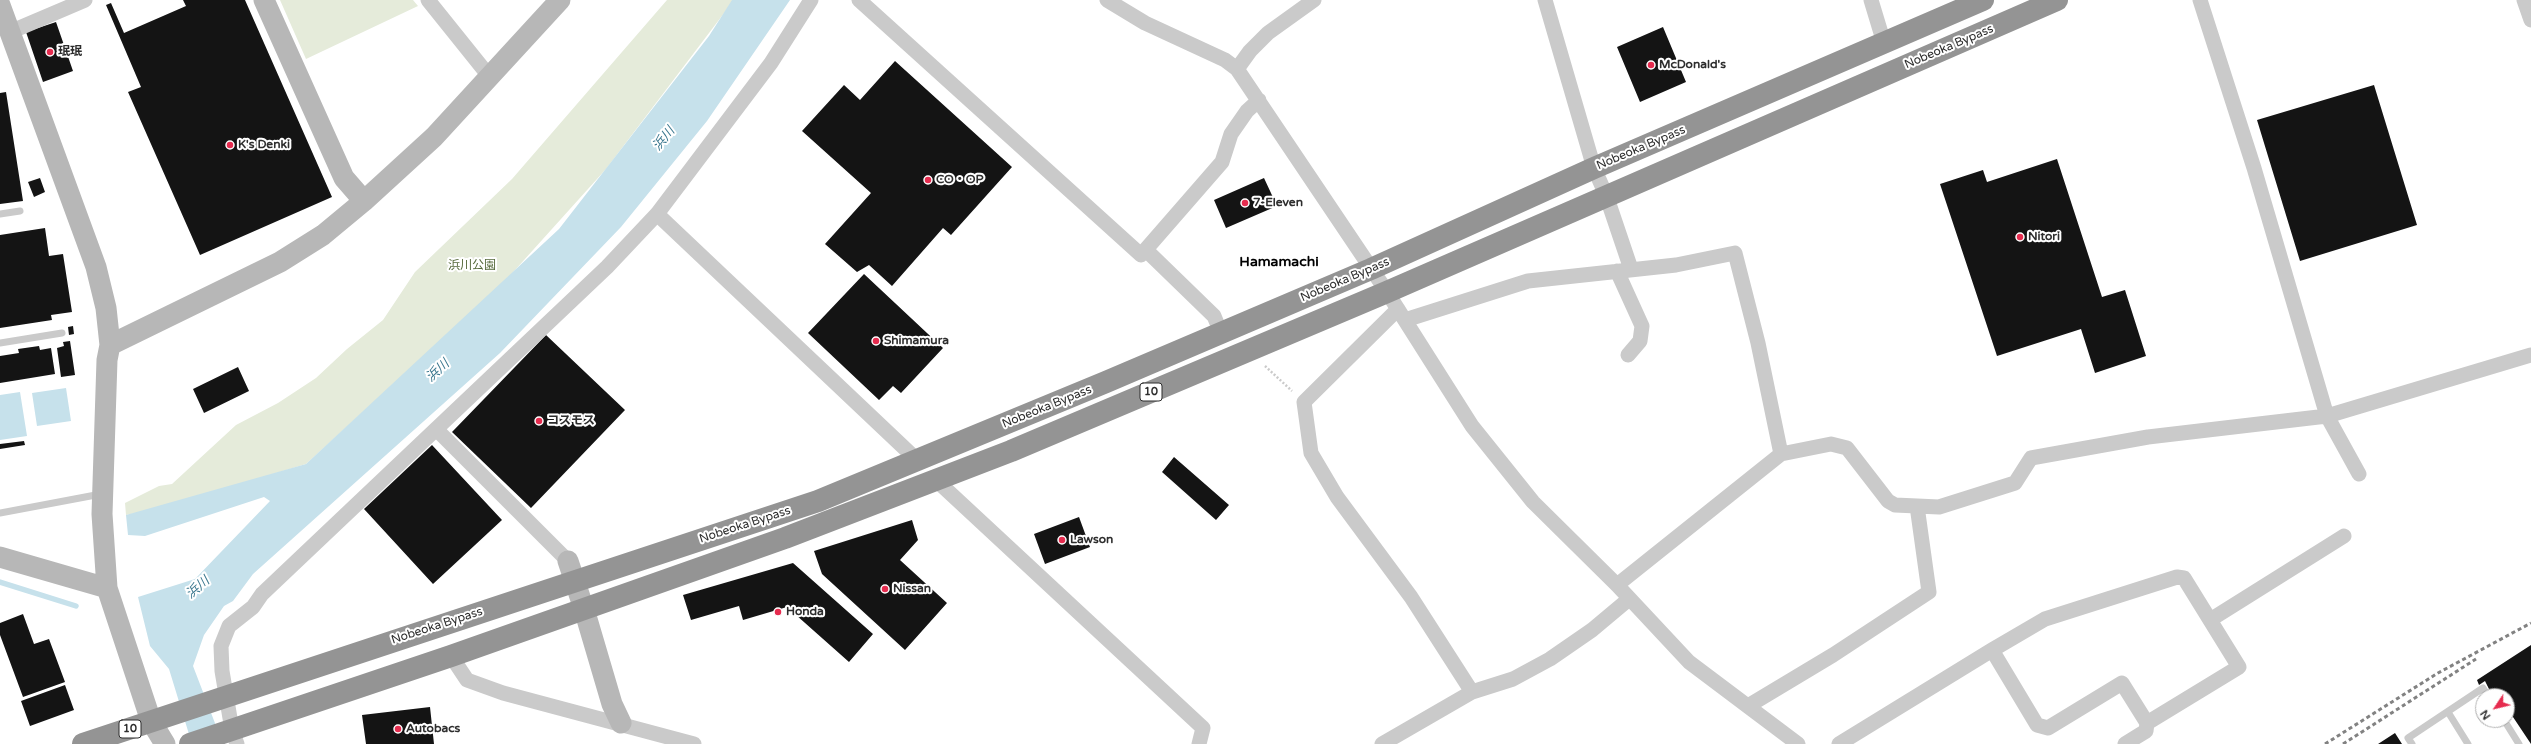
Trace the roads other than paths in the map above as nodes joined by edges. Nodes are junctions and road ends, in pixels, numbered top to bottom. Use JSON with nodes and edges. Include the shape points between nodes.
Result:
{"nodes":[{"id":1,"x":85,"y":0,"type":"edge"},
{"id":2,"x":264,"y":0,"type":"edge"},
{"id":3,"x":428,"y":0,"type":"edge"},
{"id":4,"x":560,"y":0,"type":"edge"},
{"id":5,"x":811,"y":0,"type":"edge"},
{"id":6,"x":859,"y":0,"type":"edge"},
{"id":7,"x":1107,"y":0,"type":"edge"},
{"id":8,"x":1314,"y":0,"type":"edge"},
{"id":9,"x":1545,"y":0,"type":"edge"},
{"id":10,"x":1871,"y":0,"type":"edge"},
{"id":11,"x":1983,"y":0,"type":"edge"},
{"id":12,"x":2057,"y":0,"type":"edge"},
{"id":13,"x":2200,"y":0,"type":"edge"},
{"id":14,"x":2524,"y":0,"type":"edge"},
{"id":15,"x":0,"y":5,"type":"edge"},
{"id":16,"x":2531,"y":20,"type":"edge"},
{"id":17,"x":10,"y":32,"type":"junction"},
{"id":18,"x":1884,"y":43,"type":"junction"},
{"id":19,"x":1238,"y":69,"type":"junction"},
{"id":20,"x":489,"y":76,"type":"junction"},
{"id":21,"x":1259,"y":100,"type":"junction"},
{"id":22,"x":1594,"y":168,"type":"junction"},
{"id":23,"x":1606,"y":195,"type":"junction"},
{"id":24,"x":364,"y":201,"type":"junction"},
{"id":25,"x":20,"y":211,"type":"dead end"},
{"id":26,"x":0,"y":214,"type":"edge"},
{"id":27,"x":657,"y":214,"type":"junction"},
{"id":28,"x":1146,"y":250,"type":"junction"},
{"id":29,"x":1371,"y":269,"type":"junction"},
{"id":30,"x":1624,"y":270,"type":"junction"},
{"id":31,"x":1397,"y":307,"type":"junction"},
{"id":32,"x":1221,"y":333,"type":"junction"},
{"id":33,"x":62,"y":334,"type":"dead end"},
{"id":34,"x":0,"y":343,"type":"edge"},
{"id":35,"x":110,"y":345,"type":"junction"},
{"id":36,"x":1628,"y":355,"type":"dead end"},
{"id":37,"x":2531,"y":355,"type":"edge"},
{"id":38,"x":2327,"y":416,"type":"junction"},
{"id":39,"x":437,"y":430,"type":"junction"},
{"id":40,"x":1781,"y":454,"type":"junction"},
{"id":41,"x":917,"y":460,"type":"junction"},
{"id":42,"x":2358,"y":474,"type":"dead end"},
{"id":43,"x":936,"y":480,"type":"junction"},
{"id":44,"x":103,"y":493,"type":"junction"},
{"id":45,"x":1917,"y":506,"type":"junction"},
{"id":46,"x":0,"y":513,"type":"edge"},
{"id":47,"x":2344,"y":536,"type":"dead end"},
{"id":48,"x":0,"y":557,"type":"edge"},
{"id":49,"x":568,"y":561,"type":"joint"},
{"id":50,"x":575,"y":582,"type":"junction"},
{"id":51,"x":1617,"y":585,"type":"junction"},
{"id":52,"x":107,"y":588,"type":"junction"},
{"id":53,"x":1629,"y":599,"type":"junction"},
{"id":54,"x":584,"y":609,"type":"junction"},
{"id":55,"x":2210,"y":620,"type":"junction"},
{"id":56,"x":1992,"y":650,"type":"junction"},
{"id":57,"x":451,"y":656,"type":"junction"},
{"id":58,"x":1472,"y":692,"type":"junction"},
{"id":59,"x":2475,"y":693,"type":"edge"},
{"id":60,"x":218,"y":698,"type":"junction"},
{"id":61,"x":1748,"y":706,"type":"junction"},
{"id":62,"x":2448,"y":712,"type":"junction"},
{"id":63,"x":151,"y":721,"type":"junction"},
{"id":64,"x":621,"y":723,"type":"junction"},
{"id":65,"x":2147,"y":723,"type":"junction"},
{"id":66,"x":2509,"y":728,"type":"edge"},
{"id":67,"x":231,"y":735,"type":"edge"},
{"id":68,"x":83,"y":744,"type":"edge"},
{"id":69,"x":164,"y":744,"type":"edge"},
{"id":70,"x":190,"y":744,"type":"edge"},
{"id":71,"x":694,"y":744,"type":"edge"},
{"id":72,"x":1199,"y":744,"type":"edge"},
{"id":73,"x":1382,"y":744,"type":"edge"},
{"id":74,"x":1797,"y":744,"type":"edge"},
{"id":75,"x":1839,"y":744,"type":"edge"},
{"id":76,"x":2125,"y":744,"type":"edge"},
{"id":77,"x":2412,"y":744,"type":"edge"},
{"id":78,"x":2468,"y":744,"type":"edge"},
{"id":79,"x":2519,"y":744,"type":"edge"}],
"edges":[{"from":1,"to":17,"type":"street"},
{"from":2,"to":24,"type":"street","via":[[344,178]]},
{"from":3,"to":20,"type":"street"},
{"from":4,"to":20,"type":"street"},
{"from":5,"to":27,"type":"street","via":[[771,63]]},
{"from":6,"to":28,"type":"street","via":[[1141,255]]},
{"from":7,"to":19,"type":"street","via":[[1144,22],[1225,60]]},
{"from":8,"to":19,"type":"street","via":[[1268,33],[1250,51]]},
{"from":9,"to":22,"type":"street"},
{"from":10,"to":18,"type":"street"},
{"from":11,"to":18,"type":"highway","name":"Nobeoka Bypass","number":"10"},
{"from":12,"to":23,"type":"highway","name":"Nobeoka Bypass","number":"10"},
{"from":13,"to":38,"type":"street","via":[[2254,168]]},
{"from":14,"to":16,"type":"street"},
{"from":15,"to":17,"type":"street"},
{"from":17,"to":35,"type":"street","via":[[96,267],[106,308]]},
{"from":18,"to":22,"type":"highway","name":"Nobeoka Bypass","number":"10"},
{"from":19,"to":21,"type":"street"},
{"from":20,"to":24,"type":"street","via":[[434,136]]},
{"from":21,"to":28,"type":"street","via":[[1247,111],[1231,134],[1222,162]]},
{"from":21,"to":29,"type":"street"},
{"from":22,"to":23,"type":"street"},
{"from":22,"to":29,"type":"highway","name":"Nobeoka Bypass","number":"10"},
{"from":23,"to":30,"type":"street"},
{"from":23,"to":31,"type":"highway","name":"Nobeoka Bypass","number":"10"},
{"from":24,"to":35,"type":"street","via":[[323,235],[280,262]]},
{"from":25,"to":26,"type":"lane"},
{"from":27,"to":39,"type":"street","via":[[607,267]]},
{"from":27,"to":41,"type":"street"},
{"from":28,"to":32,"type":"street","via":[[1214,316]]},
{"from":29,"to":31,"type":"street"},
{"from":29,"to":32,"type":"highway","name":"Nobeoka Bypass","number":"10"},
{"from":30,"to":31,"type":"street","via":[[1528,281]]},
{"from":30,"to":36,"type":"street","via":[[1642,326],[1640,341]]},
{"from":30,"to":40,"type":"street","via":[[1676,265],[1735,253],[1758,343]]},
{"from":31,"to":43,"type":"highway","name":"Nobeoka Bypass","number":"10","via":[[1249,350]]},
{"from":31,"to":51,"type":"street","via":[[1472,426],[1533,502]]},
{"from":31,"to":58,"type":"street","via":[[1304,402],[1311,453],[1337,498],[1411,597]]},
{"from":32,"to":41,"type":"highway","name":"Nobeoka Bypass","number":"10"},
{"from":33,"to":34,"type":"lane"},
{"from":35,"to":44,"type":"street","via":[[107,360]]},
{"from":37,"to":38,"type":"street"},
{"from":38,"to":42,"type":"street"},
{"from":38,"to":45,"type":"street","via":[[2156,436],[2031,458],[2015,483],[1939,507]]},
{"from":39,"to":49,"type":"street"},
{"from":39,"to":60,"type":"street","via":[[262,594],[253,607],[229,626],[221,646]]},
{"from":40,"to":45,"type":"street","via":[[1831,444],[1847,448],[1888,501],[1895,505]]},
{"from":40,"to":51,"type":"street"},
{"from":41,"to":50,"type":"highway","name":"Nobeoka Bypass","number":"10","via":[[818,501]]},
{"from":43,"to":54,"type":"highway","name":"Nobeoka Bypass","number":"10","via":[[785,538]]},
{"from":43,"to":72,"type":"street","via":[[1203,728]]},
{"from":44,"to":46,"type":"lane"},
{"from":44,"to":52,"type":"street"},
{"from":45,"to":61,"type":"street","via":[[1929,592],[1833,655]]},
{"from":47,"to":55,"type":"street"},
{"from":48,"to":52,"type":"street"},
{"from":49,"to":50,"type":"street"},
{"from":50,"to":54,"type":"street"},
{"from":50,"to":60,"type":"highway","name":"Nobeoka Bypass","number":"10"},
{"from":51,"to":53,"type":"street"},
{"from":52,"to":63,"type":"street"},
{"from":53,"to":58,"type":"street","via":[[1592,630],[1550,659],[1513,679]]},
{"from":53,"to":61,"type":"street","via":[[1689,662]]},
{"from":54,"to":57,"type":"highway","name":"Nobeoka Bypass","number":"10"},
{"from":54,"to":64,"type":"street","via":[[612,704]]},
{"from":55,"to":56,"type":"street","via":[[2184,578],[2177,577],[2045,619]]},
{"from":55,"to":65,"type":"street","via":[[2239,667]]},
{"from":56,"to":65,"type":"street","via":[[2037,725],[2048,728],[2122,683]]},
{"from":56,"to":75,"type":"street"},
{"from":57,"to":64,"type":"street","via":[[467,680],[503,693]]},
{"from":57,"to":67,"type":"highway","name":"Nobeoka Bypass","number":"10"},
{"from":58,"to":73,"type":"street"},
{"from":59,"to":62,"type":"lane"},
{"from":60,"to":63,"type":"highway","name":"Nobeoka Bypass","number":"10"},
{"from":60,"to":67,"type":"street"},
{"from":61,"to":74,"type":"street"},
{"from":62,"to":77,"type":"lane","via":[[2408,738]]},
{"from":62,"to":78,"type":"lane"},
{"from":63,"to":68,"type":"highway","name":"Nobeoka Bypass","number":"10"},
{"from":63,"to":69,"type":"street"},
{"from":64,"to":71,"type":"street"},
{"from":65,"to":76,"type":"street","via":[[2146,731]]},
{"from":66,"to":79,"type":"lane"},
{"from":67,"to":70,"type":"highway","name":"Nobeoka Bypass","number":"10"}]}
